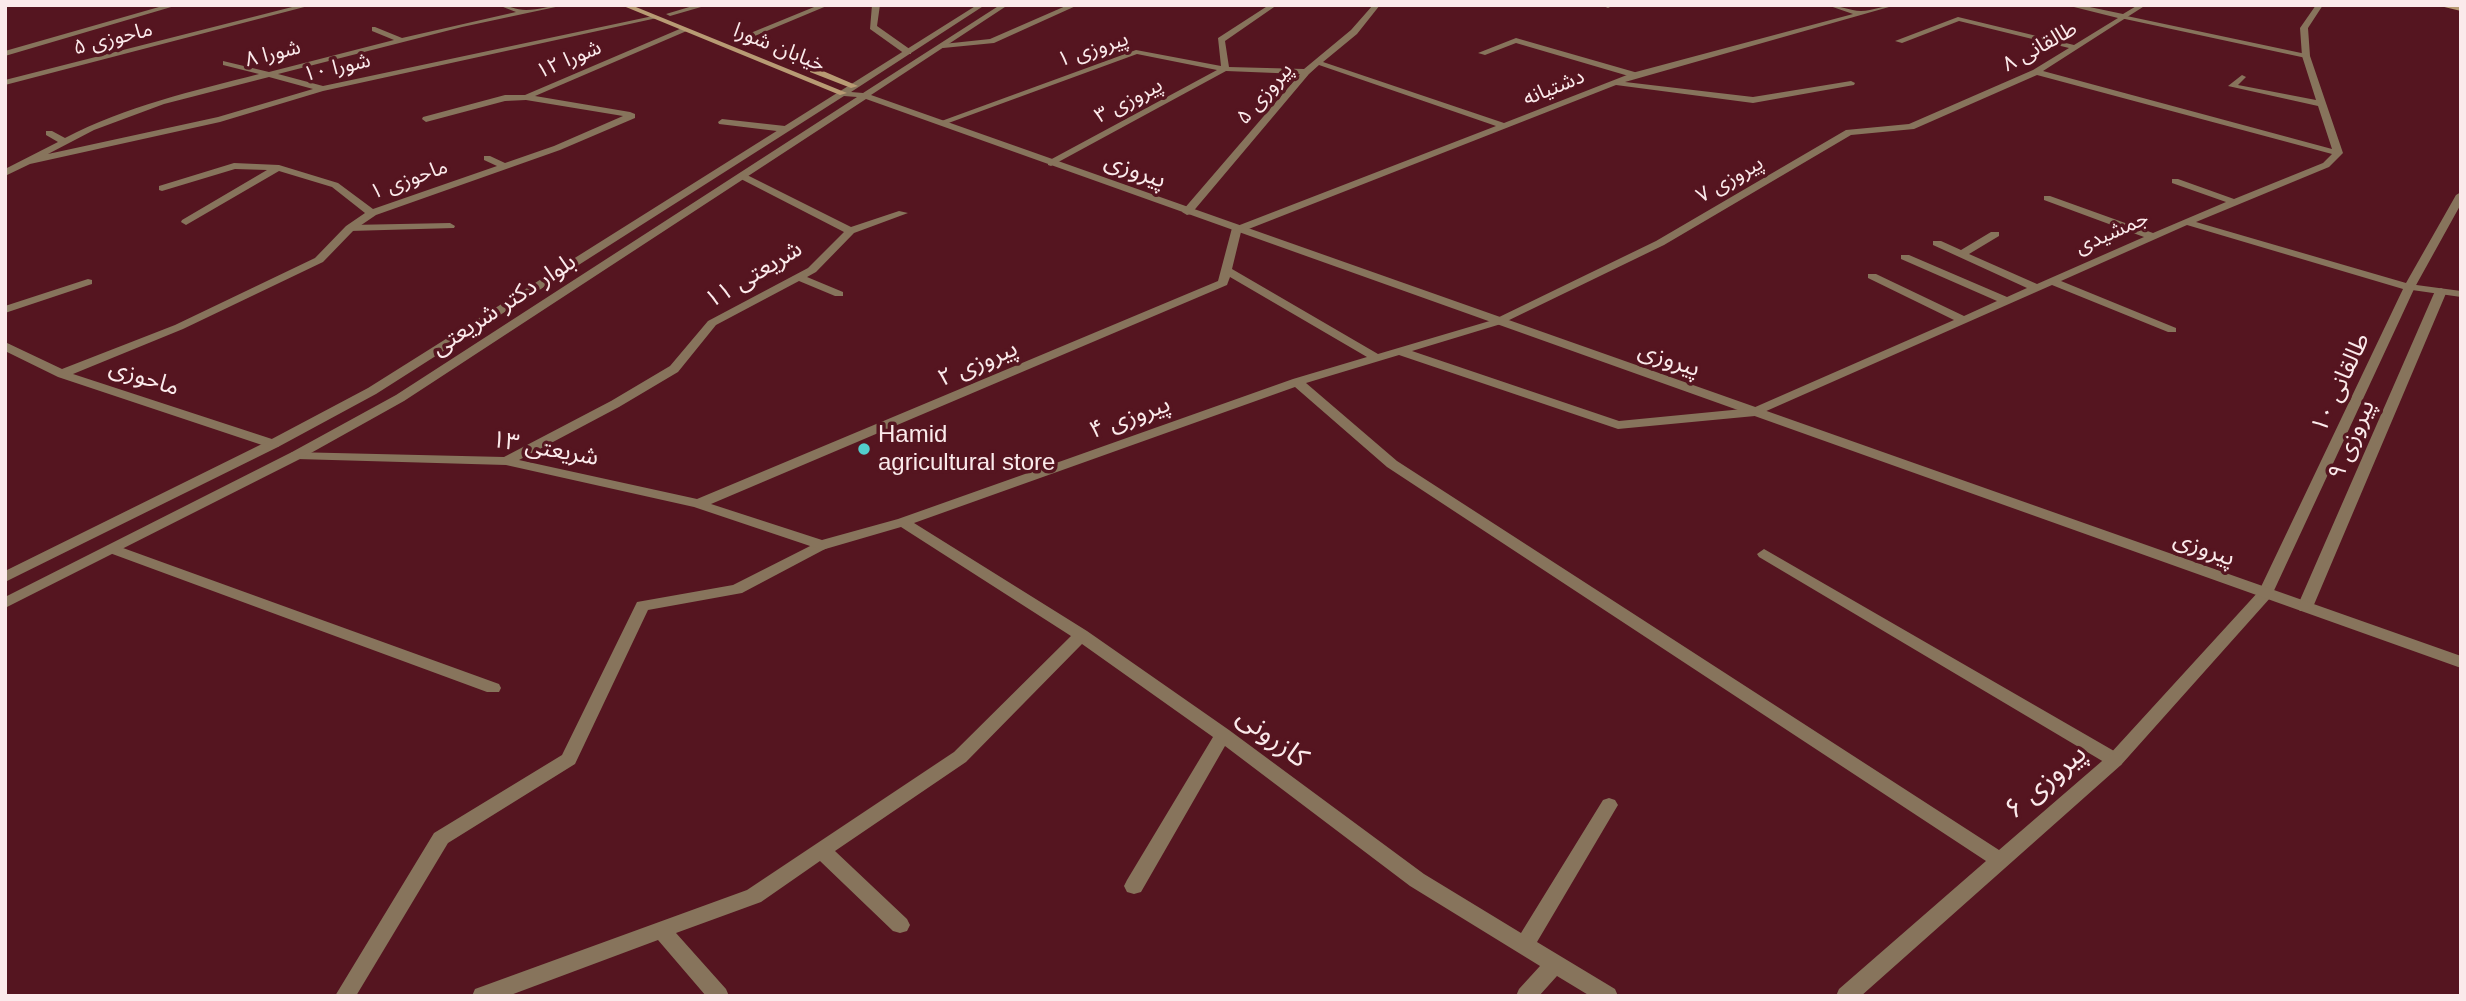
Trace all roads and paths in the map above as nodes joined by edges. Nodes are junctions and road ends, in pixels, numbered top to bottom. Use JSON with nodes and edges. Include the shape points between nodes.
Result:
{"nodes":[{"id":1,"x":175,"y":5,"type":"edge"},
{"id":2,"x":309,"y":5,"type":"edge"},
{"id":3,"x":501,"y":5,"type":"edge"},
{"id":4,"x":562,"y":5,"type":"edge"},
{"id":5,"x":624,"y":5,"type":"edge"},
{"id":6,"x":646,"y":5,"type":"edge"},
{"id":7,"x":705,"y":5,"type":"edge"},
{"id":8,"x":826,"y":5,"type":"edge"},
{"id":9,"x":876,"y":5,"type":"edge"},
{"id":10,"x":982,"y":5,"type":"edge"},
{"id":11,"x":1005,"y":5,"type":"edge"},
{"id":12,"x":1076,"y":5,"type":"edge"},
{"id":13,"x":1273,"y":5,"type":"edge"},
{"id":14,"x":1377,"y":5,"type":"edge"},
{"id":15,"x":1830,"y":5,"type":"edge"},
{"id":16,"x":1893,"y":5,"type":"edge"},
{"id":17,"x":2069,"y":5,"type":"edge"},
{"id":18,"x":2143,"y":5,"type":"edge"},
{"id":19,"x":2320,"y":5,"type":"edge"},
{"id":20,"x":2439,"y":5,"type":"edge"},
{"id":21,"x":2461,"y":9,"type":"edge"},
{"id":22,"x":524,"y":13,"type":"junction"},
{"id":23,"x":1859,"y":13,"type":"junction"},
{"id":24,"x":670,"y":14,"type":"junction"},
{"id":25,"x":2125,"y":17,"type":"junction"},
{"id":26,"x":653,"y":18,"type":"junction"},
{"id":27,"x":958,"y":20,"type":"junction"},
{"id":28,"x":978,"y":23,"type":"junction"},
{"id":29,"x":375,"y":29,"type":"dead end"},
{"id":30,"x":685,"y":30,"type":"junction"},
{"id":31,"x":400,"y":40,"type":"junction"},
{"id":32,"x":735,"y":41,"type":"junction"},
{"id":33,"x":1899,"y":41,"type":"dead end"},
{"id":34,"x":943,"y":46,"type":"junction"},
{"id":35,"x":2077,"y":48,"type":"junction"},
{"id":36,"x":908,"y":52,"type":"junction"},
{"id":37,"x":1482,"y":53,"type":"dead end"},
{"id":38,"x":5,"y":54,"type":"edge"},
{"id":39,"x":2306,"y":56,"type":"junction"},
{"id":40,"x":1317,"y":62,"type":"junction"},
{"id":41,"x":226,"y":63,"type":"dead end"},
{"id":42,"x":1225,"y":69,"type":"junction"},
{"id":43,"x":1306,"y":72,"type":"junction"},
{"id":44,"x":2036,"y":72,"type":"junction"},
{"id":45,"x":270,"y":73,"type":"junction"},
{"id":46,"x":1635,"y":75,"type":"junction"},
{"id":47,"x":2242,"y":77,"type":"dead end"},
{"id":48,"x":1614,"y":82,"type":"junction"},
{"id":49,"x":5,"y":83,"type":"edge"},
{"id":50,"x":1851,"y":83,"type":"dead end"},
{"id":51,"x":321,"y":89,"type":"junction"},
{"id":52,"x":849,"y":89,"type":"junction"},
{"id":53,"x":1988,"y":93,"type":"joint"},
{"id":54,"x":865,"y":96,"type":"junction"},
{"id":55,"x":526,"y":97,"type":"junction"},
{"id":56,"x":2322,"y":104,"type":"junction"},
{"id":57,"x":632,"y":116,"type":"joint"},
{"id":58,"x":426,"y":119,"type":"dead end"},
{"id":59,"x":722,"y":122,"type":"dead end"},
{"id":60,"x":940,"y":123,"type":"junction"},
{"id":61,"x":1505,"y":126,"type":"junction"},
{"id":62,"x":785,"y":129,"type":"junction"},
{"id":63,"x":49,"y":133,"type":"dead end"},
{"id":64,"x":66,"y":142,"type":"junction"},
{"id":65,"x":2338,"y":153,"type":"junction"},
{"id":66,"x":487,"y":158,"type":"dead end"},
{"id":67,"x":30,"y":161,"type":"junction"},
{"id":68,"x":1051,"y":163,"type":"junction"},
{"id":69,"x":504,"y":166,"type":"junction"},
{"id":70,"x":279,"y":168,"type":"junction"},
{"id":71,"x":5,"y":173,"type":"edge"},
{"id":72,"x":742,"y":176,"type":"junction"},
{"id":73,"x":2175,"y":181,"type":"dead end"},
{"id":74,"x":162,"y":188,"type":"dead end"},
{"id":75,"x":2461,"y":195,"type":"edge"},
{"id":76,"x":2047,"y":198,"type":"dead end"},
{"id":77,"x":2234,"y":202,"type":"junction"},
{"id":78,"x":1188,"y":212,"type":"junction"},
{"id":79,"x":372,"y":213,"type":"junction"},
{"id":80,"x":903,"y":213,"type":"dead end"},
{"id":81,"x":186,"y":222,"type":"dead end"},
{"id":82,"x":2186,"y":222,"type":"junction"},
{"id":83,"x":450,"y":226,"type":"dead end"},
{"id":84,"x":350,"y":228,"type":"junction"},
{"id":85,"x":1236,"y":230,"type":"junction"},
{"id":86,"x":850,"y":231,"type":"junction"},
{"id":87,"x":1995,"y":233,"type":"dead end"},
{"id":88,"x":2152,"y":236,"type":"junction"},
{"id":89,"x":1937,"y":243,"type":"dead end"},
{"id":90,"x":1961,"y":254,"type":"junction"},
{"id":91,"x":1905,"y":257,"type":"dead end"},
{"id":92,"x":1226,"y":270,"type":"junction"},
{"id":93,"x":1872,"y":276,"type":"dead end"},
{"id":94,"x":798,"y":277,"type":"junction"},
{"id":95,"x":2052,"y":281,"type":"junction"},
{"id":96,"x":88,"y":282,"type":"dead end"},
{"id":97,"x":2409,"y":287,"type":"junction"},
{"id":98,"x":2037,"y":288,"type":"junction"},
{"id":99,"x":2441,"y":291,"type":"junction"},
{"id":100,"x":839,"y":294,"type":"dead end"},
{"id":101,"x":2461,"y":294,"type":"edge"},
{"id":102,"x":2007,"y":301,"type":"junction"},
{"id":103,"x":5,"y":310,"type":"edge"},
{"id":104,"x":1963,"y":320,"type":"junction"},
{"id":105,"x":1497,"y":322,"type":"junction"},
{"id":106,"x":2172,"y":330,"type":"dead end"},
{"id":107,"x":5,"y":346,"type":"edge"},
{"id":108,"x":1402,"y":352,"type":"junction"},
{"id":109,"x":1378,"y":359,"type":"junction"},
{"id":110,"x":62,"y":374,"type":"junction"},
{"id":111,"x":1297,"y":382,"type":"junction"},
{"id":112,"x":1755,"y":412,"type":"junction"},
{"id":113,"x":273,"y":444,"type":"junction"},
{"id":114,"x":298,"y":455,"type":"junction"},
{"id":115,"x":506,"y":461,"type":"junction"},
{"id":116,"x":698,"y":504,"type":"junction"},
{"id":117,"x":903,"y":522,"type":"junction"},
{"id":118,"x":822,"y":545,"type":"junction"},
{"id":119,"x":112,"y":549,"type":"junction"},
{"id":120,"x":1764,"y":554,"type":"dead end"},
{"id":121,"x":5,"y":576,"type":"edge"},
{"id":122,"x":2266,"y":593,"type":"junction"},
{"id":123,"x":5,"y":603,"type":"edge"},
{"id":124,"x":2305,"y":607,"type":"junction"},
{"id":125,"x":1081,"y":635,"type":"junction"},
{"id":126,"x":2461,"y":662,"type":"edge"},
{"id":127,"x":493,"y":688,"type":"dead end"},
{"id":128,"x":1223,"y":734,"type":"junction"},
{"id":129,"x":2115,"y":760,"type":"junction"},
{"id":130,"x":1609,"y":805,"type":"dead end"},
{"id":131,"x":822,"y":851,"type":"junction"},
{"id":132,"x":1998,"y":860,"type":"junction"},
{"id":133,"x":1133,"y":886,"type":"dead end"},
{"id":134,"x":900,"y":925,"type":"dead end"},
{"id":135,"x":661,"y":930,"type":"junction"},
{"id":136,"x":1525,"y":945,"type":"junction"},
{"id":137,"x":1555,"y":964,"type":"junction"},
{"id":138,"x":345,"y":996,"type":"edge"},
{"id":139,"x":482,"y":996,"type":"edge"},
{"id":140,"x":719,"y":996,"type":"edge"},
{"id":141,"x":1525,"y":996,"type":"edge"},
{"id":142,"x":1608,"y":996,"type":"edge"},
{"id":143,"x":1846,"y":996,"type":"edge"}],
"edges":[{"from":1,"to":38,"type":"street"},
{"from":2,"to":49,"type":"street","name":"ماحوزی ۵"},
{"from":3,"to":22,"type":"street"},
{"from":4,"to":22,"type":"street","name":"شورا ۸"},
{"from":5,"to":26,"type":"main road","name":"خیابان شورا"},
{"from":6,"to":24,"type":"main road","name":"خیابان شورا"},
{"from":7,"to":24,"type":"street"},
{"from":8,"to":32,"type":"street"},
{"from":9,"to":36,"type":"street","via":[[873,27]]},
{"from":10,"to":27,"type":"street","name":"بلوار دکتر شریعتی"},
{"from":11,"to":28,"type":"street","name":"بلوار دکتر شریعتی"},
{"from":12,"to":34,"type":"street","via":[[991,41]]},
{"from":13,"to":42,"type":"street","via":[[1221,40]]},
{"from":14,"to":40,"type":"street","name":"پیروزی ۵","via":[[1354,32]]},
{"from":15,"to":23,"type":"street"},
{"from":16,"to":23,"type":"street","name":"دشتیانه"},
{"from":17,"to":25,"type":"street"},
{"from":18,"to":25,"type":"street","name":"طالقانی ۸"},
{"from":19,"to":39,"type":"street","via":[[2304,28]]},
{"from":20,"to":21,"type":"main road"},
{"from":22,"to":31,"type":"street","name":"شورا ۸"},
{"from":23,"to":46,"type":"street","name":"دشتیانه"},
{"from":24,"to":32,"type":"main road","name":"خیابان شورا"},
{"from":25,"to":35,"type":"street","name":"طالقانی ۸"},
{"from":25,"to":39,"type":"street"},
{"from":26,"to":30,"type":"main road","name":"خیابان شورا"},
{"from":26,"to":51,"type":"street","name":"شورا ۱۰"},
{"from":27,"to":28,"type":"street"},
{"from":27,"to":36,"type":"street","name":"بلوار دکتر شریعتی"},
{"from":28,"to":34,"type":"street","name":"بلوار دکتر شریعتی"},
{"from":29,"to":31,"type":"street"},
{"from":30,"to":52,"type":"main road","name":"خیابان شورا"},
{"from":30,"to":55,"type":"street","name":"شورا ۱۲"},
{"from":31,"to":45,"type":"street","name":"شورا ۸"},
{"from":32,"to":52,"type":"main road","name":"خیابان شورا"},
{"from":33,"to":35,"type":"street","via":[[1958,19]]},
{"from":34,"to":54,"type":"street","name":"بلوار دکتر شریعتی"},
{"from":35,"to":44,"type":"street","name":"طالقانی ۸"},
{"from":36,"to":52,"type":"street","name":"بلوار دکتر شریعتی"},
{"from":37,"to":46,"type":"street","via":[[1516,40]]},
{"from":39,"to":56,"type":"street"},
{"from":40,"to":43,"type":"street","name":"پیروزی ۵"},
{"from":40,"to":61,"type":"street"},
{"from":41,"to":45,"type":"street"},
{"from":42,"to":43,"type":"street","name":"پیروزی ۱"},
{"from":42,"to":60,"type":"street","name":"پیروزی ۱","via":[[1136,52]]},
{"from":42,"to":68,"type":"street","name":"پیروزی ۳"},
{"from":43,"to":78,"type":"street","name":"پیروزی ۵"},
{"from":44,"to":53,"type":"street","name":"طالقانی ۸"},
{"from":44,"to":65,"type":"street"},
{"from":45,"to":51,"type":"street"},
{"from":45,"to":64,"type":"street","name":"شورا ۸","via":[[161,102]]},
{"from":46,"to":48,"type":"street","name":"دشتیانه"},
{"from":47,"to":56,"type":"street","via":[[2232,86]]},
{"from":48,"to":50,"type":"street","via":[[1753,100]]},
{"from":48,"to":61,"type":"street","name":"دشتیانه"},
{"from":51,"to":67,"type":"street","name":"شورا ۱۰","via":[[220,119]]},
{"from":52,"to":54,"type":"street","name":"پیروزی"},
{"from":52,"to":62,"type":"street","name":"بلوار دکتر شریعتی"},
{"from":53,"to":105,"type":"street","name":"پیروزی ۷","via":[[1911,127],[1849,132],[1660,243]]},
{"from":54,"to":60,"type":"street","name":"پیروزی"},
{"from":54,"to":72,"type":"street","name":"بلوار دکتر شریعتی"},
{"from":55,"to":57,"type":"street","name":"شورا ۱۲"},
{"from":55,"to":58,"type":"street","via":[[505,98]]},
{"from":56,"to":65,"type":"street"},
{"from":57,"to":69,"type":"street","name":"ماحوزی ۱"},
{"from":59,"to":62,"type":"street"},
{"from":60,"to":68,"type":"street","name":"پیروزی"},
{"from":61,"to":85,"type":"street","name":"دشتیانه"},
{"from":62,"to":113,"type":"street","name":"بلوار دکتر شریعتی","via":[[372,391]]},
{"from":63,"to":64,"type":"street"},
{"from":64,"to":67,"type":"street","name":"شورا ۸"},
{"from":65,"to":77,"type":"street","name":"جمشیدی","via":[[2326,165]]},
{"from":66,"to":69,"type":"street"},
{"from":67,"to":71,"type":"street","name":"شورا ۸"},
{"from":68,"to":78,"type":"street","name":"پیروزی"},
{"from":69,"to":79,"type":"street","name":"ماحوزی ۱"},
{"from":70,"to":74,"type":"street","via":[[234,166]]},
{"from":70,"to":79,"type":"street","via":[[335,185]]},
{"from":70,"to":81,"type":"street"},
{"from":72,"to":86,"type":"street","name":"شریعتی ۱۱"},
{"from":72,"to":114,"type":"street","name":"بلوار دکتر شریعتی","via":[[400,398]]},
{"from":73,"to":77,"type":"street"},
{"from":75,"to":97,"type":"street","name":"طالقانی ۱۰"},
{"from":76,"to":88,"type":"street"},
{"from":77,"to":82,"type":"street","name":"جمشیدی"},
{"from":78,"to":85,"type":"street","name":"پیروزی"},
{"from":79,"to":84,"type":"street","name":"ماحوزی ۱"},
{"from":80,"to":86,"type":"street"},
{"from":82,"to":88,"type":"street","name":"جمشیدی"},
{"from":82,"to":97,"type":"street"},
{"from":83,"to":84,"type":"street"},
{"from":84,"to":110,"type":"street","name":"ماحوزی ۱","via":[[319,260],[179,327]]},
{"from":85,"to":92,"type":"street"},
{"from":85,"to":105,"type":"street","name":"پیروزی"},
{"from":86,"to":94,"type":"street","name":"شریعتی ۱۱","via":[[812,270]]},
{"from":87,"to":90,"type":"street"},
{"from":88,"to":95,"type":"street","name":"جمشیدی"},
{"from":89,"to":90,"type":"street"},
{"from":90,"to":98,"type":"street"},
{"from":91,"to":102,"type":"street"},
{"from":92,"to":109,"type":"street"},
{"from":92,"to":116,"type":"street","name":"پیروزی ۲","via":[[1223,283]]},
{"from":93,"to":104,"type":"street"},
{"from":94,"to":100,"type":"street"},
{"from":94,"to":115,"type":"street","name":"شریعتی ۱۱","via":[[712,323],[674,369]]},
{"from":95,"to":98,"type":"street","name":"جمشیدی"},
{"from":95,"to":106,"type":"street"},
{"from":96,"to":103,"type":"street"},
{"from":97,"to":99,"type":"street"},
{"from":97,"to":122,"type":"street","name":"طالقانی ۱۰"},
{"from":98,"to":102,"type":"street","name":"جمشیدی"},
{"from":99,"to":101,"type":"street"},
{"from":99,"to":124,"type":"street","name":"پیروزی ۹"},
{"from":102,"to":104,"type":"street","name":"جمشیدی"},
{"from":104,"to":112,"type":"street","name":"جمشیدی"},
{"from":105,"to":108,"type":"street","name":"پیروزی ۴"},
{"from":105,"to":112,"type":"street","name":"پیروزی"},
{"from":107,"to":110,"type":"street","name":"ماحوزی"},
{"from":108,"to":109,"type":"street","name":"پیروزی ۴"},
{"from":108,"to":112,"type":"street","via":[[1618,425]]},
{"from":109,"to":111,"type":"street","name":"پیروزی ۴"},
{"from":110,"to":113,"type":"street","name":"ماحوزی"},
{"from":111,"to":117,"type":"street","name":"پیروزی ۴"},
{"from":111,"to":132,"type":"street","via":[[1392,464]]},
{"from":112,"to":122,"type":"street","name":"پیروزی"},
{"from":113,"to":121,"type":"street","name":"بلوار دکتر شریعتی"},
{"from":114,"to":115,"type":"street","name":"شریعتی ۱۳"},
{"from":114,"to":119,"type":"street","name":"بلوار دکتر شریعتی"},
{"from":115,"to":116,"type":"street","name":"شریعتی ۱۳"},
{"from":116,"to":118,"type":"street","name":"شریعتی ۱۳"},
{"from":117,"to":118,"type":"street","name":"پیروزی ۴"},
{"from":117,"to":125,"type":"street","name":"کازرونی"},
{"from":118,"to":138,"type":"street","name":"پیروزی ۴","via":[[737,589],[642,606],[569,759],[441,838]]},
{"from":119,"to":123,"type":"street","name":"بلوار دکتر شریعتی"},
{"from":119,"to":127,"type":"street"},
{"from":120,"to":129,"type":"street"},
{"from":122,"to":124,"type":"street","name":"پیروزی"},
{"from":122,"to":129,"type":"street","name":"پیروزی ۶"},
{"from":124,"to":126,"type":"street","name":"پیروزی"},
{"from":125,"to":128,"type":"street","name":"کازرونی"},
{"from":125,"to":131,"type":"street","via":[[960,757]]},
{"from":128,"to":133,"type":"street"},
{"from":128,"to":136,"type":"street","name":"کازرونی","via":[[1417,880]]},
{"from":129,"to":132,"type":"street","name":"پیروزی ۶"},
{"from":130,"to":136,"type":"street"},
{"from":131,"to":134,"type":"street"},
{"from":131,"to":135,"type":"street","via":[[754,896]]},
{"from":132,"to":143,"type":"street","name":"پیروزی ۶"},
{"from":135,"to":139,"type":"street"},
{"from":135,"to":140,"type":"street"},
{"from":136,"to":137,"type":"street","name":"کازرونی"},
{"from":137,"to":141,"type":"street"},
{"from":137,"to":142,"type":"street","name":"کازرونی"}]}
